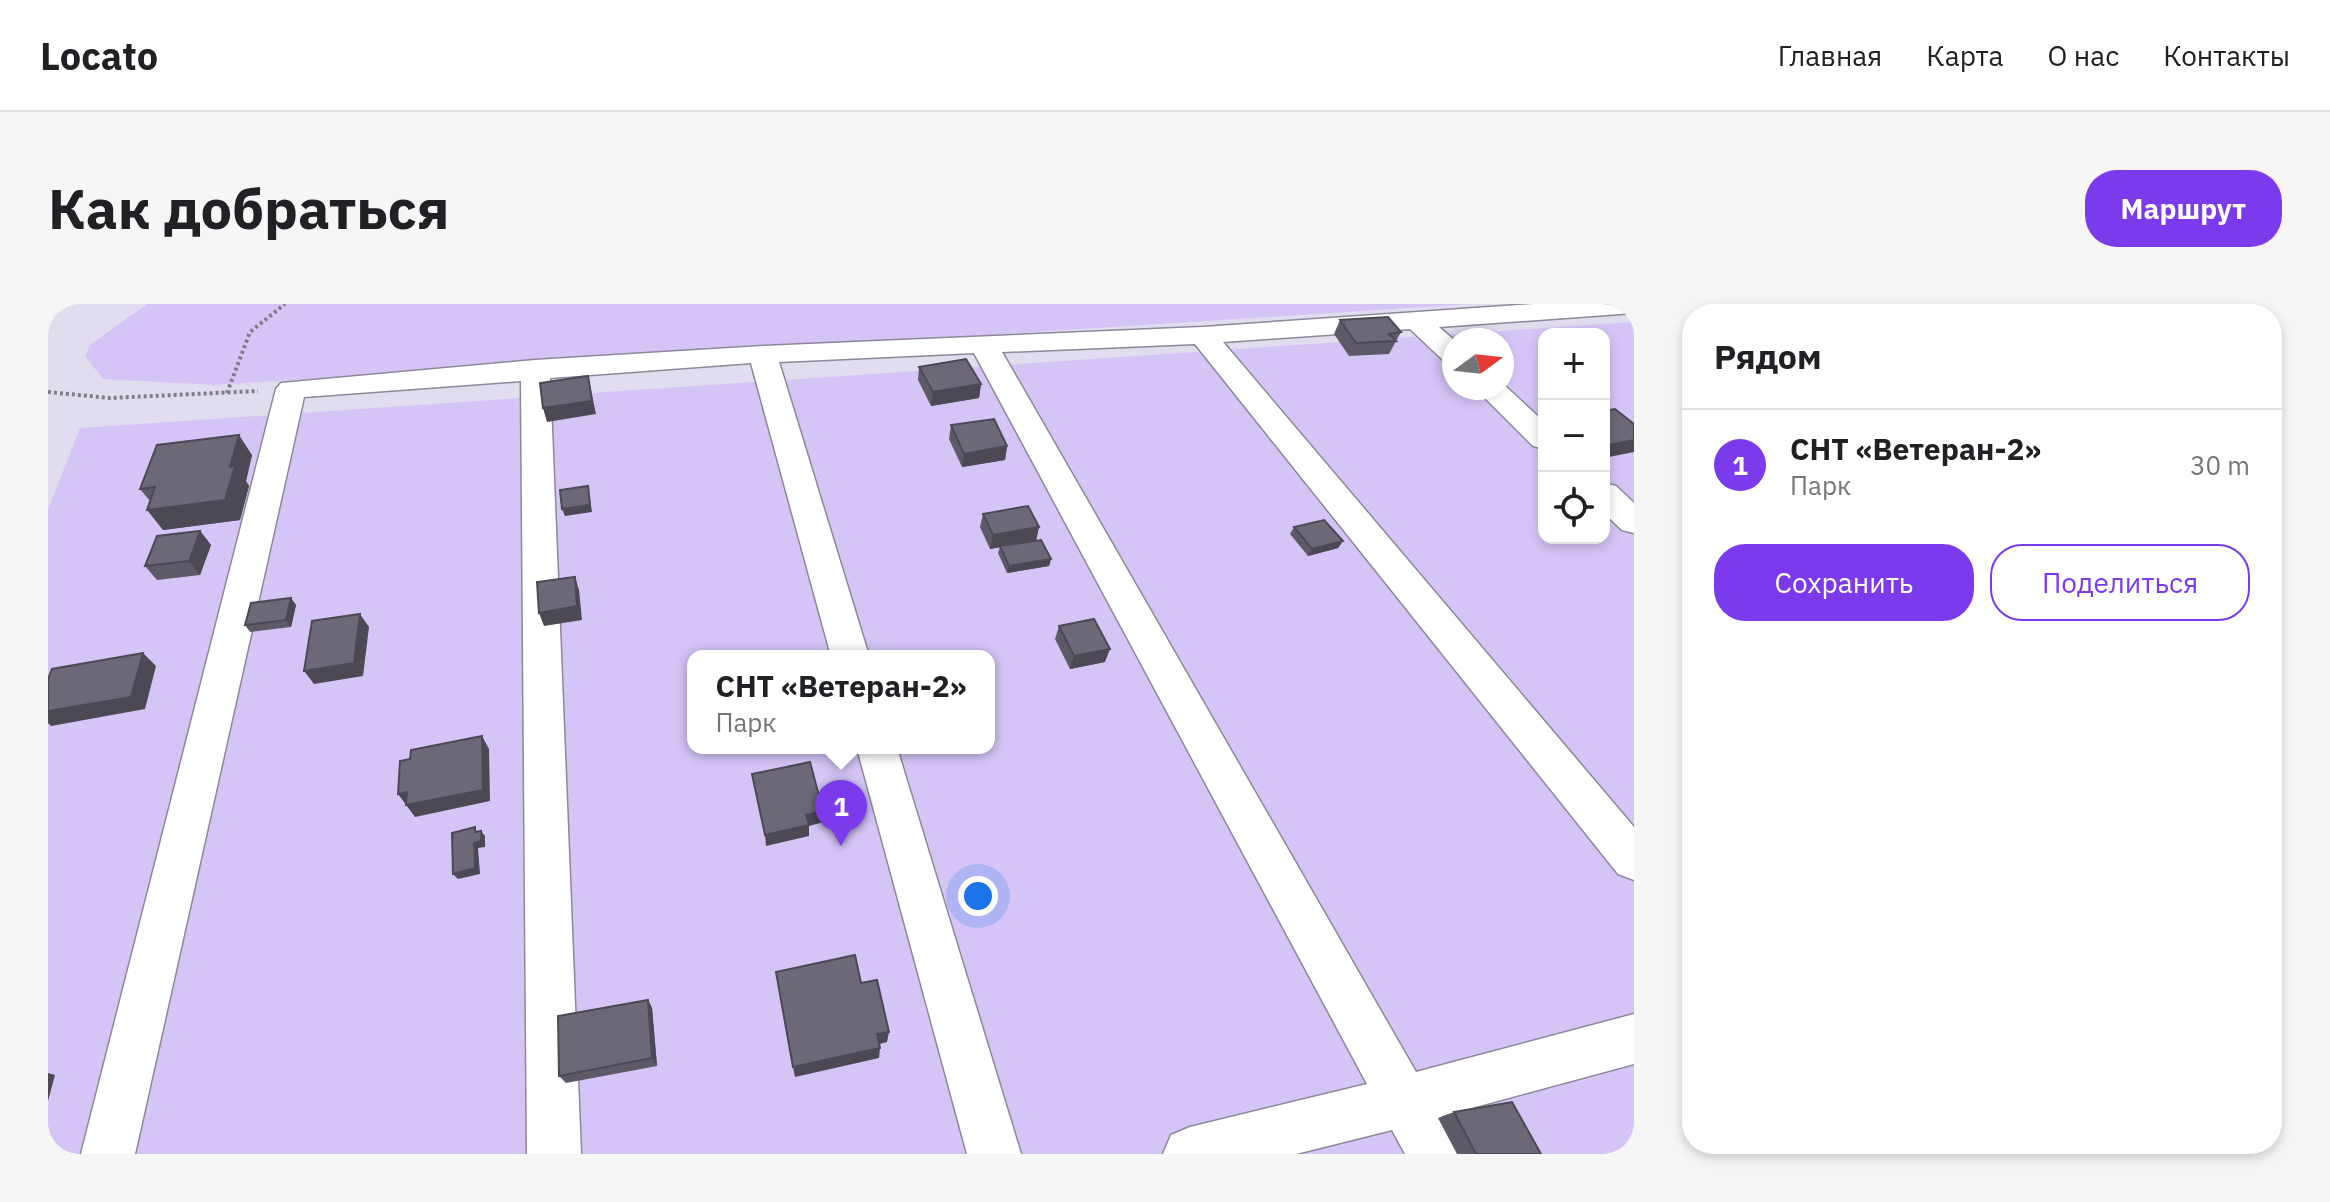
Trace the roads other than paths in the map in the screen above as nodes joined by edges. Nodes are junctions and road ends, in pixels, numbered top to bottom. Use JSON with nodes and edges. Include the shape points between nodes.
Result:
{"nodes":[{"id":1,"x":1629,"y":310,"type":"edge"},
{"id":2,"x":1417,"y":321,"type":"junction"},
{"id":3,"x":1203,"y":335,"type":"junction"},
{"id":4,"x":983,"y":344,"type":"junction"},
{"id":5,"x":1442,"y":344,"type":"edge"},
{"id":6,"x":763,"y":354,"type":"junction"},
{"id":7,"x":535,"y":369,"type":"junction"},
{"id":8,"x":1503,"y":400,"type":"edge"},
{"id":9,"x":1538,"y":433,"type":"edge"},
{"id":10,"x":1610,"y":500,"type":"edge"},
{"id":11,"x":1634,"y":522,"type":"edge"},
{"id":12,"x":848,"y":650,"type":"edge"},
{"id":13,"x":879,"y":754,"type":"edge"},
{"id":14,"x":1634,"y":860,"type":"edge"},
{"id":15,"x":1634,"y":1039,"type":"edge"},
{"id":16,"x":1404,"y":1101,"type":"junction"},
{"id":17,"x":108,"y":1154,"type":"edge"},
{"id":18,"x":554,"y":1154,"type":"edge"},
{"id":19,"x":994,"y":1154,"type":"edge"},
{"id":20,"x":1190,"y":1154,"type":"edge"},
{"id":21,"x":1434,"y":1154,"type":"edge"}],
"edges":[{"from":1,"to":2,"type":"street"},
{"from":2,"to":3,"type":"street"},
{"from":2,"to":5,"type":"street"},
{"from":3,"to":4,"type":"street"},
{"from":3,"to":14,"type":"street"},
{"from":4,"to":6,"type":"street"},
{"from":4,"to":16,"type":"street"},
{"from":6,"to":7,"type":"street"},
{"from":6,"to":12,"type":"street"},
{"from":7,"to":17,"type":"street","via":[[291,389]]},
{"from":7,"to":18,"type":"street"},
{"from":8,"to":9,"type":"street"},
{"from":10,"to":11,"type":"street"},
{"from":13,"to":19,"type":"street"},
{"from":15,"to":16,"type":"street"},
{"from":16,"to":20,"type":"street"},
{"from":16,"to":21,"type":"street"}]}
